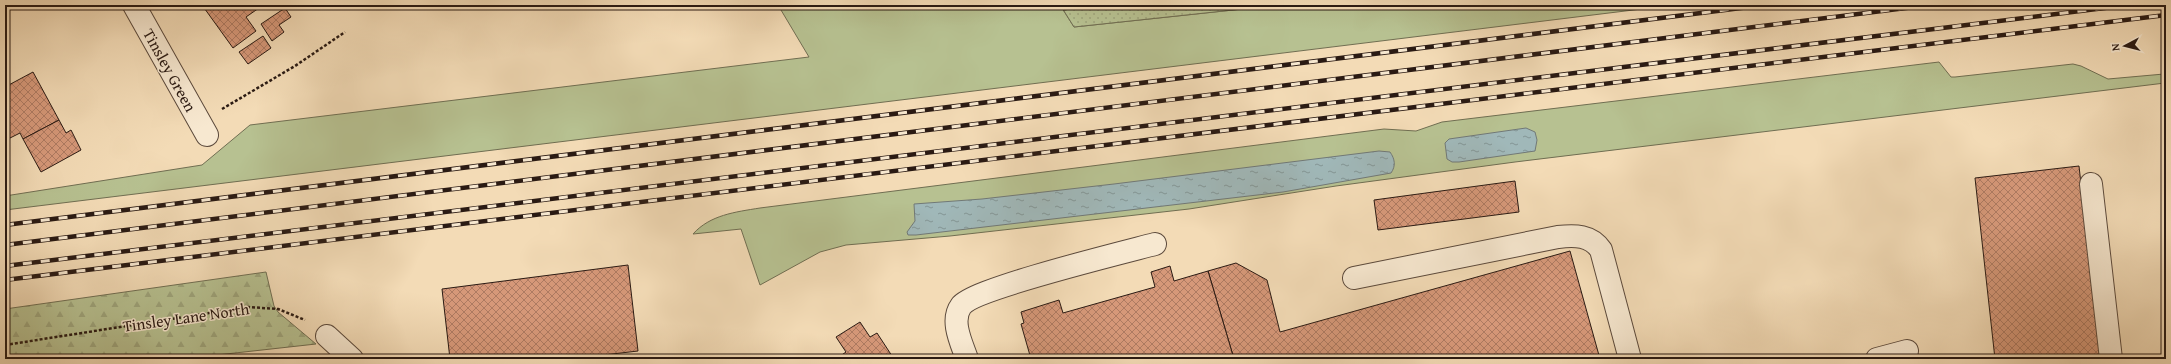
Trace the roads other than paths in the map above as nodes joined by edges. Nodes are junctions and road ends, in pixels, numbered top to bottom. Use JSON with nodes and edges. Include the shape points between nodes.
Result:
{"nodes":[{"id":1,"x":134,"y":5,"type":"edge"},
{"id":2,"x":203,"y":129,"type":"road end"},
{"id":3,"x":2092,"y":184,"type":"dead end"},
{"id":4,"x":1155,"y":244,"type":"dead end"},
{"id":5,"x":1354,"y":278,"type":"dead end"},
{"id":6,"x":327,"y":336,"type":"road end"},
{"id":7,"x":1907,"y":351,"type":"dead end"},
{"id":8,"x":352,"y":359,"type":"edge"},
{"id":9,"x":967,"y":359,"type":"edge"},
{"id":10,"x":1630,"y":359,"type":"edge"},
{"id":11,"x":1877,"y":359,"type":"edge"},
{"id":12,"x":2111,"y":359,"type":"edge"}],
"edges":[{"from":1,"to":2,"type":"street","name":"Tinsley Green"},
{"from":3,"to":12,"type":"street"},
{"from":4,"to":9,"type":"street","via":[[1012,284],[965,302],[958,311],[957,324]]},
{"from":5,"to":10,"type":"street","via":[[1558,237],[1585,237],[1598,245],[1603,254]]},
{"from":6,"to":8,"type":"street"},
{"from":7,"to":11,"type":"street"}]}
